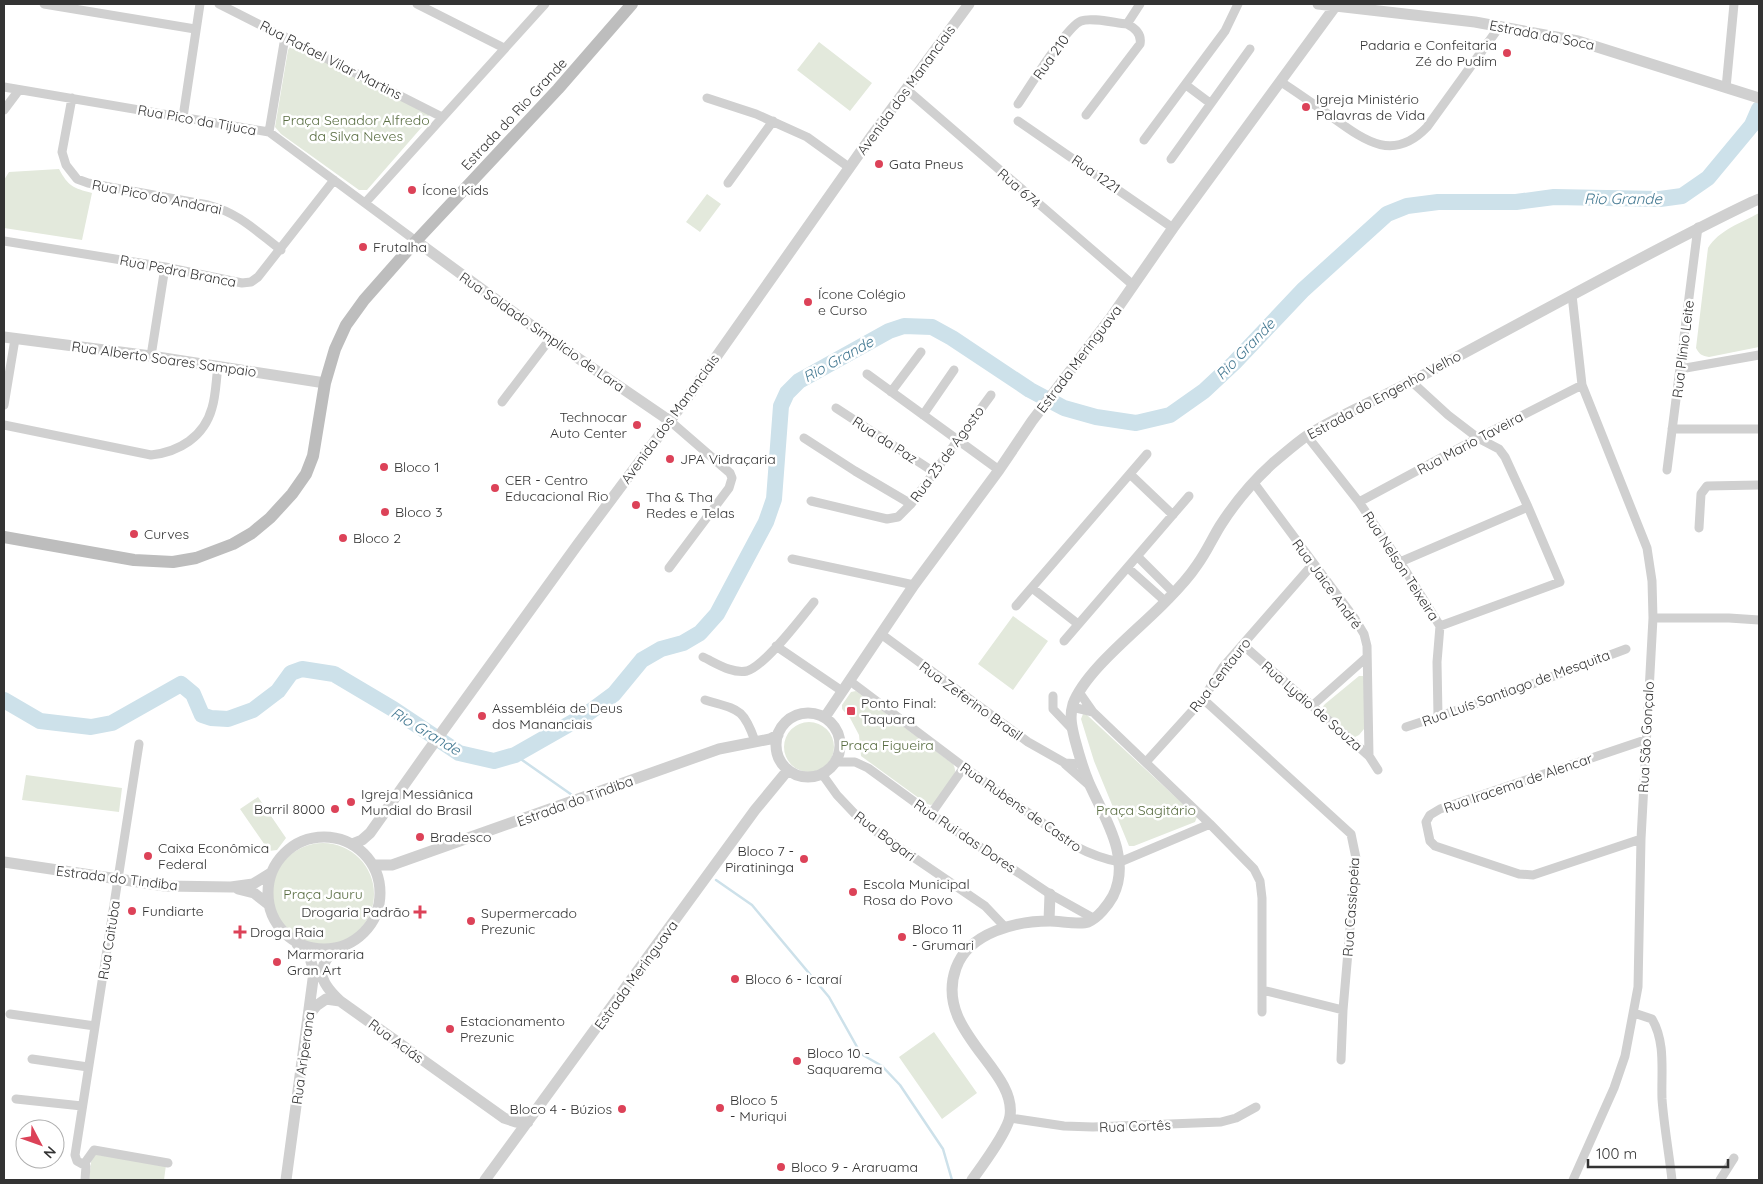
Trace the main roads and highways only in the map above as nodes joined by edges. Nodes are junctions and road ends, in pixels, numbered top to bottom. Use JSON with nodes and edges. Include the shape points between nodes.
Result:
{"nodes":[{"id":1,"x":632,"y":4,"type":"edge"},
{"id":2,"x":4,"y":538,"type":"edge"}],
"edges":[{"from":1,"to":2,"type":"main road","name":"Estrada do Rio Grande","via":[[364,300],[346,325],[325,383],[313,456],[306,474],[270,518],[233,544],[196,558],[173,562],[155,563]]}]}
